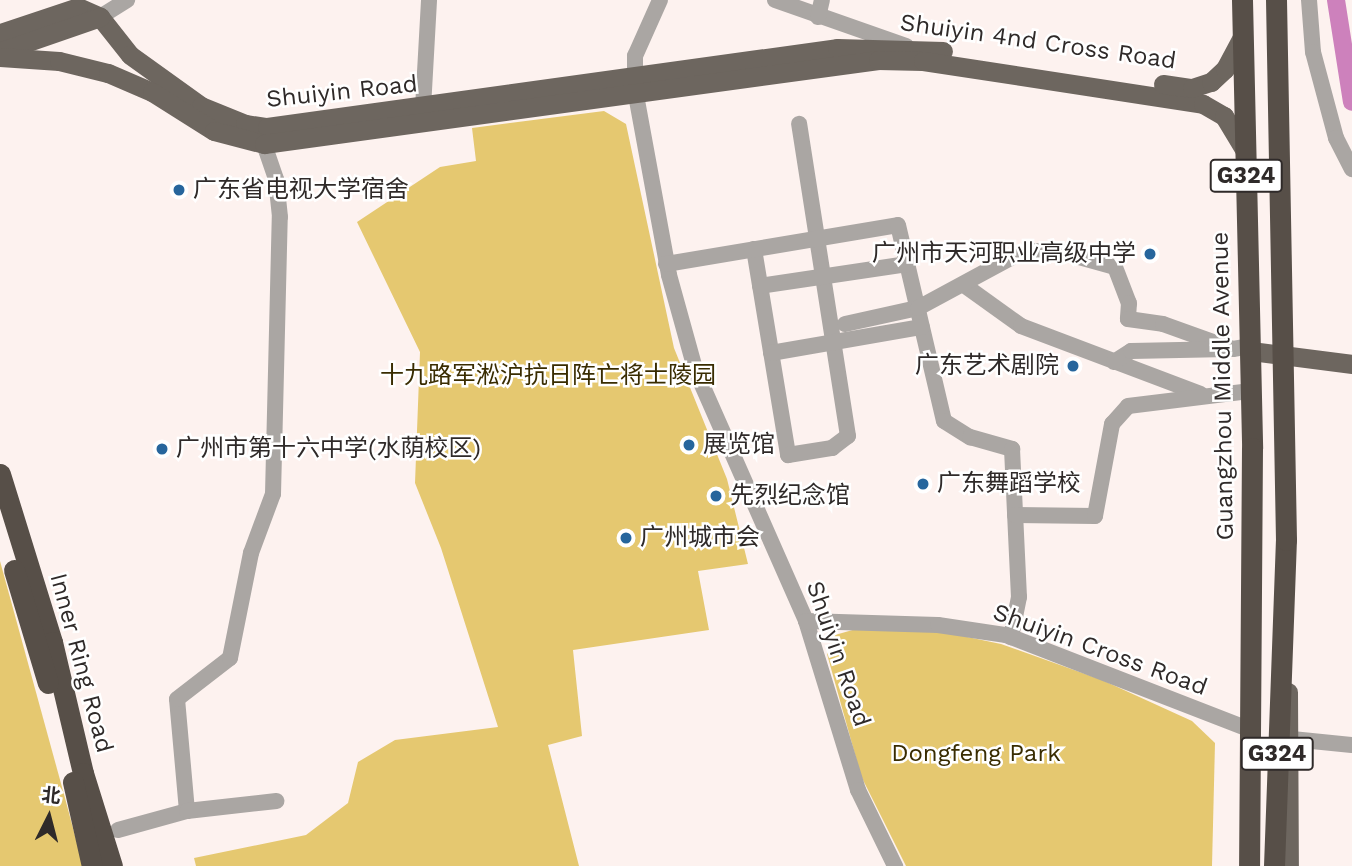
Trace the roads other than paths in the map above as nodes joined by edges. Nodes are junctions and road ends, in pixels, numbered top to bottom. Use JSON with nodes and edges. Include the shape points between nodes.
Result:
{"nodes":[{"id":1,"x":127,"y":0,"type":"edge"},
{"id":2,"x":429,"y":0,"type":"edge"},
{"id":3,"x":660,"y":0,"type":"edge"},
{"id":4,"x":775,"y":0,"type":"edge"},
{"id":5,"x":822,"y":0,"type":"edge"},
{"id":6,"x":1242,"y":0,"type":"edge"},
{"id":7,"x":1276,"y":0,"type":"edge"},
{"id":8,"x":1309,"y":0,"type":"edge"},
{"id":9,"x":84,"y":4,"type":"edge"},
{"id":10,"x":818,"y":17,"type":"junction"},
{"id":11,"x":100,"y":18,"type":"junction"},
{"id":12,"x":69,"y":30,"type":"junction"},
{"id":13,"x":0,"y":33,"type":"edge"},
{"id":14,"x":1243,"y":35,"type":"junction"},
{"id":15,"x":906,"y":46,"type":"junction"},
{"id":16,"x":0,"y":52,"type":"edge"},
{"id":17,"x":0,"y":57,"type":"edge"},
{"id":18,"x":92,"y":69,"type":"junction"},
{"id":19,"x":635,"y":87,"type":"junction"},
{"id":20,"x":423,"y":108,"type":"junction"},
{"id":21,"x":799,"y":124,"type":"dead end"},
{"id":22,"x":264,"y":144,"type":"junction"},
{"id":23,"x":1245,"y":151,"type":"junction"},
{"id":24,"x":1352,"y":169,"type":"edge"},
{"id":25,"x":816,"y":239,"type":"junction"},
{"id":26,"x":754,"y":249,"type":"junction"},
{"id":27,"x":666,"y":264,"type":"junction"},
{"id":28,"x":907,"y":264,"type":"junction"},
{"id":29,"x":824,"y":277,"type":"junction"},
{"id":30,"x":964,"y":285,"type":"junction"},
{"id":31,"x":760,"y":286,"type":"junction"},
{"id":32,"x":918,"y":308,"type":"junction"},
{"id":33,"x":1249,"y":314,"type":"junction"},
{"id":34,"x":1282,"y":314,"type":"junction"},
{"id":35,"x":845,"y":324,"type":"dead end"},
{"id":36,"x":922,"y":327,"type":"junction"},
{"id":37,"x":834,"y":342,"type":"junction"},
{"id":38,"x":1245,"y":349,"type":"junction"},
{"id":39,"x":771,"y":353,"type":"junction"},
{"id":40,"x":1352,"y":353,"type":"edge"},
{"id":41,"x":1283,"y":354,"type":"junction"},
{"id":42,"x":1114,"y":362,"type":"junction"},
{"id":43,"x":1352,"y":364,"type":"edge"},
{"id":44,"x":1284,"y":381,"type":"junction"},
{"id":45,"x":1251,"y":386,"type":"junction"},
{"id":46,"x":1206,"y":396,"type":"junction"},
{"id":47,"x":0,"y":474,"type":"edge"},
{"id":48,"x":1015,"y":514,"type":"junction"},
{"id":49,"x":0,"y":521,"type":"edge"},
{"id":50,"x":806,"y":621,"type":"junction"},
{"id":51,"x":1011,"y":637,"type":"junction"},
{"id":52,"x":1283,"y":643,"type":"junction"},
{"id":53,"x":1251,"y":730,"type":"junction"},
{"id":54,"x":1292,"y":739,"type":"junction"},
{"id":55,"x":1352,"y":745,"type":"edge"},
{"id":56,"x":276,"y":801,"type":"dead end"},
{"id":57,"x":187,"y":811,"type":"junction"},
{"id":58,"x":118,"y":830,"type":"dead end"},
{"id":59,"x":92,"y":866,"type":"edge"},
{"id":60,"x":112,"y":866,"type":"edge"},
{"id":61,"x":895,"y":866,"type":"edge"},
{"id":62,"x":1249,"y":866,"type":"edge"},
{"id":63,"x":1274,"y":866,"type":"edge"},
{"id":64,"x":1289,"y":866,"type":"edge"}],
"edges":[{"from":1,"to":11,"type":"street"},
{"from":2,"to":20,"type":"street"},
{"from":3,"to":19,"type":"street","via":[[635,56]]},
{"from":4,"to":10,"type":"street"},
{"from":5,"to":10,"type":"street"},
{"from":6,"to":14,"type":"highway","name":"Guangzhou Middle Avenue","number":"G324"},
{"from":7,"to":34,"type":"highway","number":"G324"},
{"from":8,"to":24,"type":"street","via":[[1313,52],[1336,138]]},
{"from":9,"to":11,"type":"main road","name":"Shuiyin Road"},
{"from":9,"to":12,"type":"main road"},
{"from":9,"to":13,"type":"main road"},
{"from":10,"to":15,"type":"street"},
{"from":11,"to":12,"type":"main road"},
{"from":11,"to":20,"type":"main road","name":"Shuiyin Road","via":[[130,55],[201,106],[244,124],[291,127]]},
{"from":12,"to":16,"type":"main road"},
{"from":12,"to":18,"type":"main road","via":[[73,50]]},
{"from":14,"to":15,"type":"main road","name":"Shuiyin 4nd Cross Road","via":[[1226,69],[1211,82],[1192,88]]},
{"from":14,"to":23,"type":"highway","name":"Guangzhou Middle Avenue","number":"G324"},
{"from":15,"to":19,"type":"main road","name":"Shuiyin 4nd Cross Road","via":[[837,48]]},
{"from":17,"to":18,"type":"main road","name":"Shuiyin Road"},
{"from":18,"to":22,"type":"main road","name":"Shuiyin Road","via":[[139,85],[214,131]]},
{"from":19,"to":20,"type":"main road","name":"Shuiyin Road"},
{"from":19,"to":22,"type":"main road","name":"Shuiyin Road"},
{"from":19,"to":23,"type":"main road","name":"Shuiyin 4nd Cross Road","via":[[836,63],[923,61],[1203,104],[1224,116]]},
{"from":19,"to":27,"type":"street","name":"Shuiyin Road"},
{"from":21,"to":25,"type":"street"},
{"from":22,"to":57,"type":"street","via":[[276,179],[280,217],[273,494],[251,553],[230,658],[177,699]]},
{"from":23,"to":33,"type":"highway","name":"Guangzhou Middle Avenue","number":"G324"},
{"from":25,"to":26,"type":"street"},
{"from":25,"to":28,"type":"street","via":[[898,225]]},
{"from":25,"to":29,"type":"street"},
{"from":26,"to":27,"type":"street"},
{"from":26,"to":31,"type":"street"},
{"from":27,"to":50,"type":"street","name":"Shuiyin Road","via":[[707,401]]},
{"from":28,"to":29,"type":"street"},
{"from":28,"to":32,"type":"street"},
{"from":29,"to":31,"type":"street"},
{"from":29,"to":37,"type":"street"},
{"from":30,"to":32,"type":"street"},
{"from":30,"to":38,"type":"street","via":[[1014,256],[1032,251],[1086,258],[1115,267],[1129,303],[1128,319],[1163,324]]},
{"from":30,"to":42,"type":"street","via":[[1021,326]]},
{"from":31,"to":39,"type":"street"},
{"from":32,"to":35,"type":"street"},
{"from":32,"to":36,"type":"street"},
{"from":33,"to":34,"type":"highway"},
{"from":33,"to":38,"type":"highway","name":"Guangzhou Middle Avenue","number":"G324"},
{"from":34,"to":41,"type":"highway","number":"G324"},
{"from":36,"to":37,"type":"street"},
{"from":36,"to":48,"type":"street","via":[[944,421],[970,437],[1012,449]]},
{"from":37,"to":39,"type":"street"},
{"from":37,"to":39,"type":"street","via":[[848,436],[832,448],[800,456],[788,455]]},
{"from":38,"to":41,"type":"main road"},
{"from":38,"to":42,"type":"street","via":[[1131,351]]},
{"from":38,"to":45,"type":"highway","name":"Guangzhou Middle Avenue","number":"G324"},
{"from":40,"to":41,"type":"main road"},
{"from":41,"to":43,"type":"main road"},
{"from":41,"to":44,"type":"highway","number":"G324"},
{"from":42,"to":46,"type":"street"},
{"from":44,"to":45,"type":"highway"},
{"from":44,"to":52,"type":"highway","number":"G324"},
{"from":45,"to":46,"type":"street"},
{"from":45,"to":53,"type":"highway","name":"Guangzhou Middle Avenue","number":"G324"},
{"from":46,"to":48,"type":"street","via":[[1167,399],[1119,411],[1110,430],[1095,516]]},
{"from":47,"to":60,"type":"highway","name":"Inner Ring Road","via":[[52,642],[83,773]]},
{"from":48,"to":51,"type":"street","via":[[1019,597]]},
{"from":49,"to":59,"type":"highway","name":"Inner Ring Road","via":[[46,678]]},
{"from":50,"to":51,"type":"street","name":"Shuiyin Cross Road","via":[[937,625]]},
{"from":50,"to":61,"type":"street","name":"Shuiyin Road","via":[[858,790]]},
{"from":51,"to":53,"type":"street","name":"Shuiyin Cross Road"},
{"from":52,"to":54,"type":"main road"},
{"from":52,"to":63,"type":"highway","number":"G324"},
{"from":53,"to":62,"type":"highway","number":"G324"},
{"from":54,"to":55,"type":"street"},
{"from":54,"to":64,"type":"main road"},
{"from":56,"to":57,"type":"street"},
{"from":57,"to":58,"type":"street"}]}
